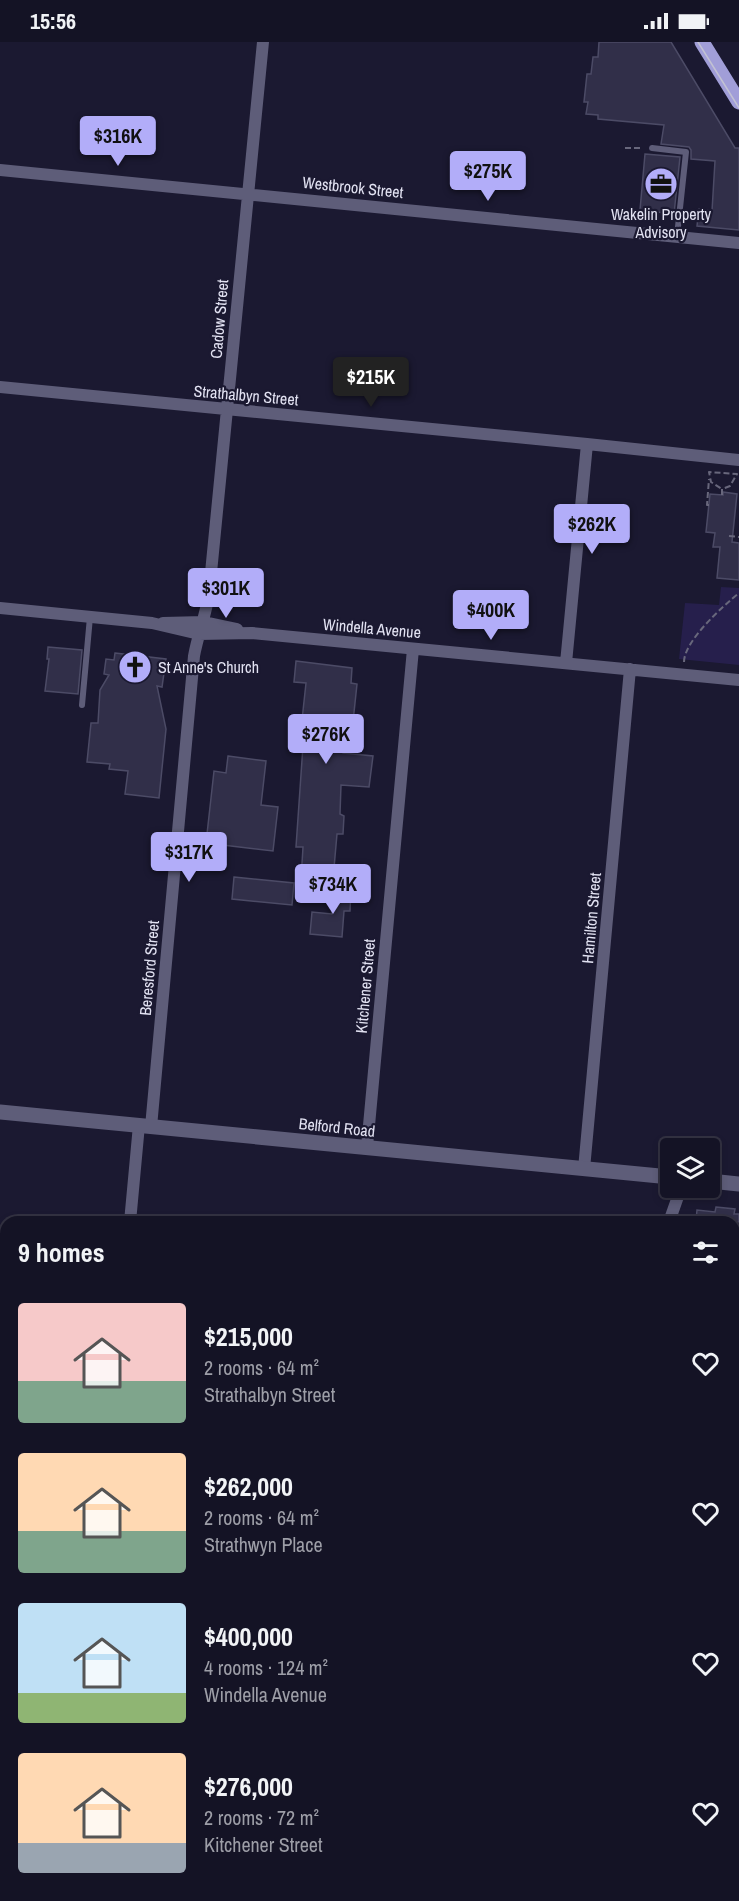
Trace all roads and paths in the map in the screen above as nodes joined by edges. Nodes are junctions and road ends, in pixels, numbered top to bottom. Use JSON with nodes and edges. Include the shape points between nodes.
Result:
{"nodes":[{"id":1,"x":262,"y":42,"type":"edge"},
{"id":2,"x":702,"y":42,"type":"edge"},
{"id":3,"x":739,"y":102,"type":"edge"},
{"id":4,"x":625,"y":148,"type":"dead end"},
{"id":5,"x":652,"y":148,"type":"joint"},
{"id":6,"x":0,"y":170,"type":"edge"},
{"id":7,"x":247,"y":194,"type":"junction"},
{"id":8,"x":677,"y":236,"type":"junction"},
{"id":9,"x":739,"y":243,"type":"edge"},
{"id":10,"x":0,"y":387,"type":"edge"},
{"id":11,"x":226,"y":410,"type":"junction"},
{"id":12,"x":587,"y":444,"type":"junction"},
{"id":13,"x":739,"y":460,"type":"edge"},
{"id":14,"x":738,"y":475,"type":"edge"},
{"id":15,"x":710,"y":478,"type":"junction"},
{"id":16,"x":723,"y":489,"type":"junction"},
{"id":17,"x":722,"y":495,"type":"dead end"},
{"id":18,"x":709,"y":505,"type":"dead end"},
{"id":19,"x":729,"y":536,"type":"dead end"},
{"id":20,"x":739,"y":537,"type":"edge"},
{"id":21,"x":739,"y":594,"type":"edge"},
{"id":22,"x":0,"y":608,"type":"edge"},
{"id":23,"x":90,"y":616,"type":"junction"},
{"id":24,"x":204,"y":622,"type":"junction"},
{"id":25,"x":152,"y":623,"type":"junction"},
{"id":26,"x":252,"y":633,"type":"junction"},
{"id":27,"x":200,"y":634,"type":"junction"},
{"id":28,"x":413,"y":649,"type":"junction"},
{"id":29,"x":684,"y":662,"type":"dead end"},
{"id":30,"x":566,"y":663,"type":"junction"},
{"id":31,"x":630,"y":669,"type":"junction"},
{"id":32,"x":739,"y":680,"type":"edge"},
{"id":33,"x":82,"y":705,"type":"dead end"},
{"id":34,"x":0,"y":1112,"type":"edge"},
{"id":35,"x":145,"y":1126,"type":"junction"},
{"id":36,"x":367,"y":1148,"type":"junction"},
{"id":37,"x":584,"y":1169,"type":"junction"},
{"id":38,"x":660,"y":1176,"type":"edge"},
{"id":39,"x":720,"y":1182,"type":"edge"},
{"id":40,"x":739,"y":1184,"type":"edge"},
{"id":41,"x":677,"y":1198,"type":"edge"},
{"id":42,"x":131,"y":1216,"type":"edge"},
{"id":43,"x":671,"y":1216,"type":"edge"}],
"edges":[{"from":1,"to":7,"type":"street","name":"Cadow Street"},
{"from":2,"to":3,"type":"main road"},
{"from":4,"to":5,"type":"path"},
{"from":5,"to":8,"type":"lane","via":[[686,152]]},
{"from":6,"to":7,"type":"street","name":"Westbrook Street"},
{"from":7,"to":8,"type":"street","name":"Westbrook Street"},
{"from":7,"to":11,"type":"street","name":"Cadow Street"},
{"from":8,"to":9,"type":"street","name":"Westbrook Street"},
{"from":10,"to":11,"type":"street","name":"Strathalbyn Street"},
{"from":11,"to":12,"type":"street","name":"Strathalbyn Street"},
{"from":11,"to":24,"type":"street","name":"Cadow Street"},
{"from":12,"to":13,"type":"street","name":"Strathalbyn Street"},
{"from":12,"to":30,"type":"street"},
{"from":14,"to":15,"type":"path","via":[[709,472]]},
{"from":14,"to":16,"type":"path"},
{"from":15,"to":16,"type":"path"},
{"from":15,"to":18,"type":"path"},
{"from":16,"to":17,"type":"path"},
{"from":19,"to":20,"type":"path"},
{"from":21,"to":29,"type":"path","via":[[695,638]]},
{"from":22,"to":23,"type":"street","name":"Windella Avenue"},
{"from":23,"to":25,"type":"street","name":"Windella Avenue"},
{"from":23,"to":33,"type":"lane"},
{"from":24,"to":25,"type":"street","name":"Windella Avenue"},
{"from":24,"to":26,"type":"street","name":"Windella Avenue"},
{"from":24,"to":27,"type":"street","name":"Cadow Street"},
{"from":25,"to":27,"type":"street","name":"Windella Avenue"},
{"from":26,"to":27,"type":"street","name":"Windella Avenue"},
{"from":26,"to":28,"type":"street","name":"Windella Avenue"},
{"from":27,"to":35,"type":"street","name":"Beresford Street","via":[[194,656]]},
{"from":28,"to":30,"type":"street","name":"Windella Avenue"},
{"from":28,"to":36,"type":"street","name":"Kitchener Street"},
{"from":30,"to":31,"type":"street","name":"Windella Avenue"},
{"from":31,"to":32,"type":"street","name":"Windella Avenue"},
{"from":31,"to":37,"type":"street","name":"Hamilton Street"},
{"from":34,"to":35,"type":"street","name":"Belford Road"},
{"from":35,"to":36,"type":"street","name":"Belford Road"},
{"from":35,"to":42,"type":"street","name":"Beresford Street"},
{"from":36,"to":37,"type":"street","name":"Belford Road"},
{"from":37,"to":38,"type":"street","name":"Belford Road"},
{"from":39,"to":40,"type":"street"},
{"from":41,"to":43,"type":"street"}]}
